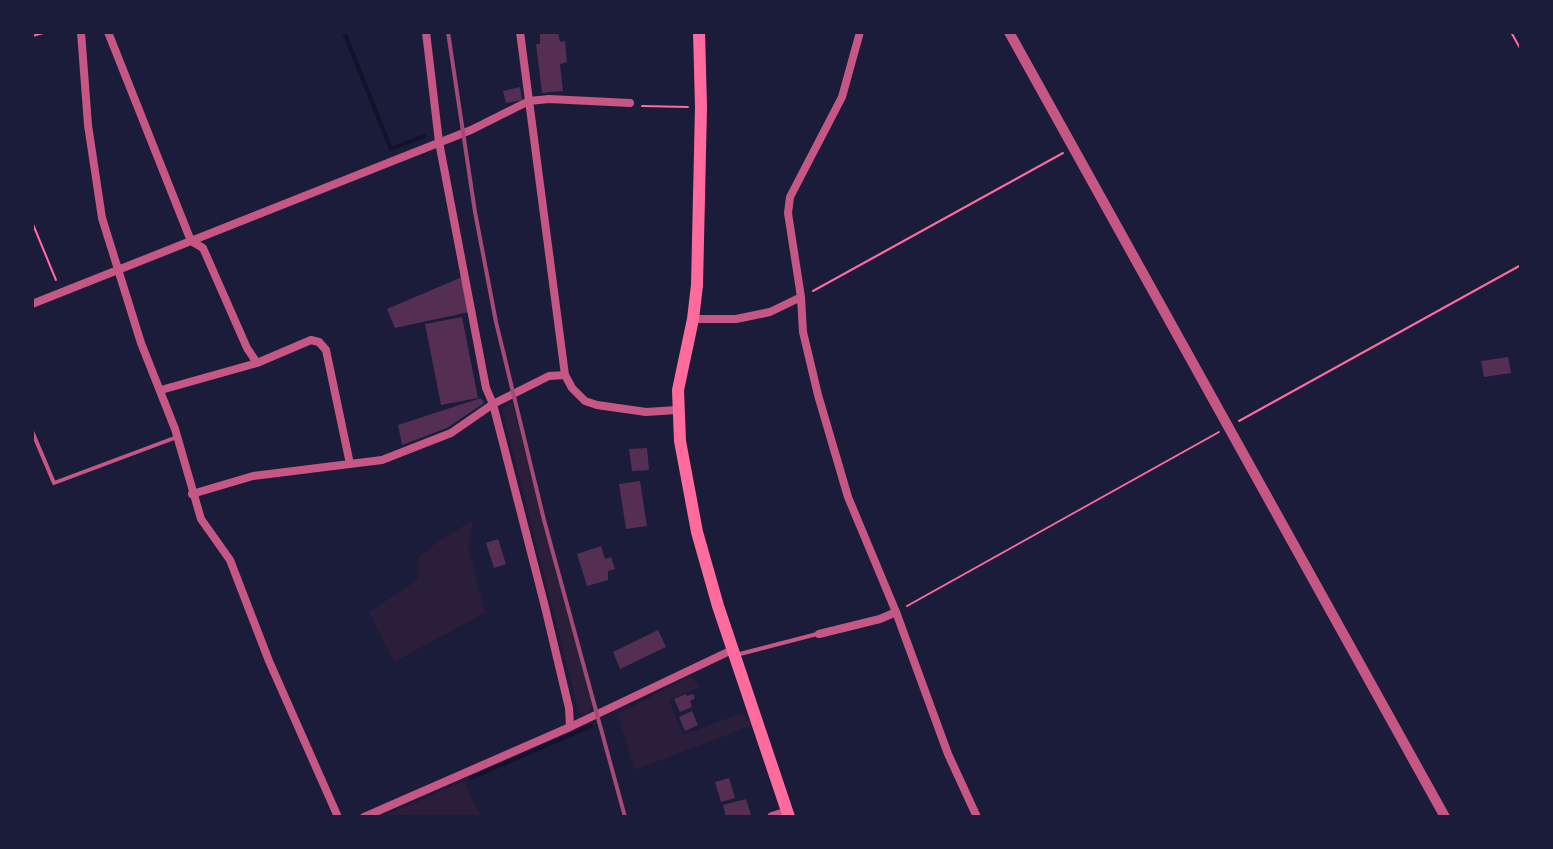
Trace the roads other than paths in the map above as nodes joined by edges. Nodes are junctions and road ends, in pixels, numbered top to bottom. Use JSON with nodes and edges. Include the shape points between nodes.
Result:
{"nodes":[{"id":1,"x":81,"y":32,"type":"edge"},
{"id":2,"x":108,"y":32,"type":"edge"},
{"id":3,"x":426,"y":32,"type":"edge"},
{"id":4,"x":520,"y":32,"type":"edge"},
{"id":5,"x":699,"y":32,"type":"edge"},
{"id":6,"x":860,"y":32,"type":"edge"},
{"id":7,"x":1009,"y":32,"type":"edge"},
{"id":8,"x":529,"y":101,"type":"junction"},
{"id":9,"x":630,"y":103,"type":"road end"},
{"id":10,"x":439,"y":142,"type":"junction"},
{"id":11,"x":191,"y":241,"type":"junction"},
{"id":12,"x":119,"y":270,"type":"junction"},
{"id":13,"x":801,"y":297,"type":"junction"},
{"id":14,"x":32,"y":304,"type":"edge"},
{"id":15,"x":693,"y":319,"type":"junction"},
{"id":16,"x":257,"y":363,"type":"junction"},
{"id":17,"x":565,"y":375,"type":"junction"},
{"id":18,"x":161,"y":390,"type":"junction"},
{"id":19,"x":493,"y":404,"type":"junction"},
{"id":20,"x":677,"y":410,"type":"junction"},
{"id":21,"x":32,"y":431,"type":"edge"},
{"id":22,"x":177,"y":437,"type":"junction"},
{"id":23,"x":350,"y":464,"type":"junction"},
{"id":24,"x":192,"y":494,"type":"junction"},
{"id":25,"x":896,"y":612,"type":"junction"},
{"id":26,"x":819,"y":634,"type":"joint"},
{"id":27,"x":733,"y":653,"type":"junction"},
{"id":28,"x":570,"y":727,"type":"junction"},
{"id":29,"x":789,"y":815,"type":"edge"},
{"id":30,"x":338,"y":817,"type":"edge"},
{"id":31,"x":364,"y":817,"type":"edge"},
{"id":32,"x":772,"y":817,"type":"edge"},
{"id":33,"x":977,"y":817,"type":"edge"},
{"id":34,"x":1445,"y":817,"type":"edge"}],
"edges":[{"from":1,"to":12,"type":"street","via":[[102,218]]},
{"from":2,"to":11,"type":"street"},
{"from":3,"to":10,"type":"street"},
{"from":4,"to":8,"type":"street"},
{"from":5,"to":15,"type":"main road"},
{"from":6,"to":13,"type":"street","via":[[842,97],[790,197]]},
{"from":7,"to":34,"type":"street"},
{"from":8,"to":9,"type":"street"},
{"from":8,"to":10,"type":"street"},
{"from":8,"to":17,"type":"street"},
{"from":10,"to":11,"type":"street"},
{"from":10,"to":19,"type":"street"},
{"from":11,"to":12,"type":"street"},
{"from":11,"to":16,"type":"street","via":[[203,248]]},
{"from":12,"to":14,"type":"street"},
{"from":12,"to":18,"type":"street"},
{"from":13,"to":15,"type":"street","via":[[770,312],[736,319]]},
{"from":13,"to":25,"type":"street","via":[[803,332],[848,497]]},
{"from":15,"to":20,"type":"main road"},
{"from":16,"to":18,"type":"street"},
{"from":16,"to":23,"type":"street","via":[[311,340],[319,342],[326,350]]},
{"from":17,"to":19,"type":"street","via":[[549,376]]},
{"from":17,"to":20,"type":"street","via":[[585,401],[597,405]]},
{"from":18,"to":22,"type":"street"},
{"from":19,"to":23,"type":"street","via":[[451,433],[382,460]]},
{"from":19,"to":28,"type":"street"},
{"from":20,"to":27,"type":"main road","via":[[697,532]]},
{"from":21,"to":22,"type":"lane","via":[[54,483]]},
{"from":22,"to":24,"type":"street"},
{"from":23,"to":24,"type":"street","via":[[253,476]]},
{"from":24,"to":30,"type":"street","via":[[201,519],[230,560]]},
{"from":25,"to":26,"type":"street"},
{"from":25,"to":33,"type":"street"},
{"from":26,"to":27,"type":"lane"},
{"from":27,"to":28,"type":"street"},
{"from":27,"to":29,"type":"main road"},
{"from":28,"to":31,"type":"street"},
{"from":29,"to":32,"type":"street"}]}
